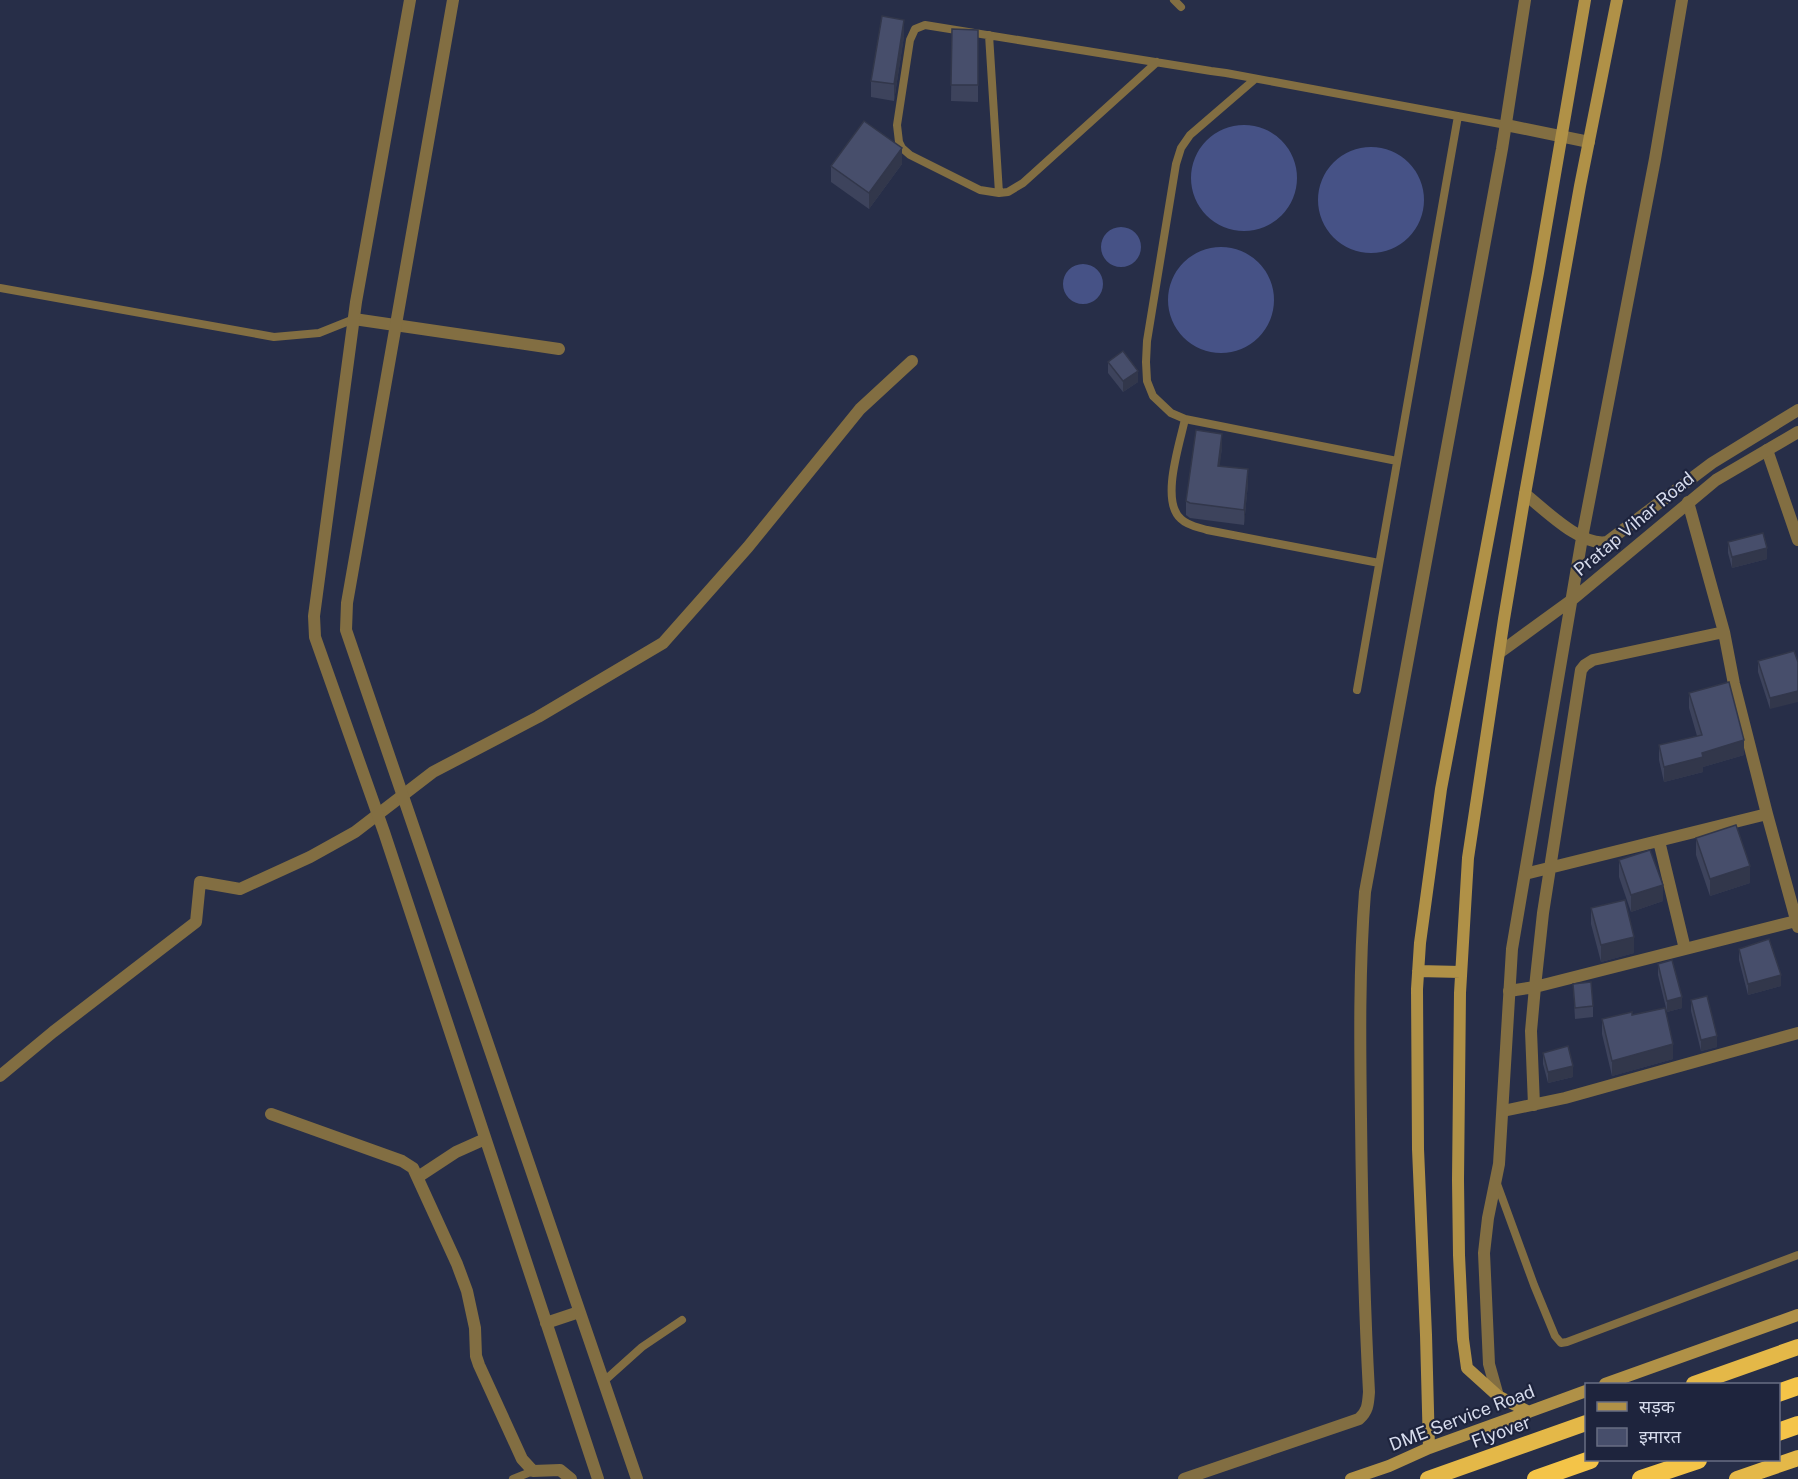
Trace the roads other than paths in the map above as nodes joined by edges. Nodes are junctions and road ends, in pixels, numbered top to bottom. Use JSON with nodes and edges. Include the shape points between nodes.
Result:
{"nodes":[{"id":1,"x":410,"y":0,"type":"edge"},
{"id":2,"x":453,"y":0,"type":"edge"},
{"id":3,"x":1174,"y":0,"type":"edge"},
{"id":4,"x":1525,"y":0,"type":"edge"},
{"id":5,"x":1585,"y":0,"type":"edge"},
{"id":6,"x":1617,"y":0,"type":"edge"},
{"id":7,"x":1682,"y":0,"type":"edge"},
{"id":8,"x":1181,"y":7,"type":"dead end"},
{"id":9,"x":989,"y":35,"type":"junction"},
{"id":10,"x":1157,"y":62,"type":"junction"},
{"id":11,"x":1255,"y":79,"type":"junction"},
{"id":12,"x":1458,"y":116,"type":"junction"},
{"id":13,"x":1506,"y":125,"type":"junction"},
{"id":14,"x":1562,"y":136,"type":"junction"},
{"id":15,"x":1589,"y":142,"type":"junction"},
{"id":16,"x":999,"y":193,"type":"junction"},
{"id":17,"x":0,"y":288,"type":"edge"},
{"id":18,"x":354,"y":319,"type":"junction"},
{"id":19,"x":396,"y":324,"type":"junction"},
{"id":20,"x":559,"y":349,"type":"dead end"},
{"id":21,"x":912,"y":361,"type":"dead end"},
{"id":22,"x":1798,"y":410,"type":"edge"},
{"id":23,"x":1185,"y":419,"type":"junction"},
{"id":24,"x":1798,"y":432,"type":"edge"},
{"id":25,"x":1767,"y":450,"type":"junction"},
{"id":26,"x":1397,"y":461,"type":"junction"},
{"id":27,"x":1525,"y":494,"type":"junction"},
{"id":28,"x":1688,"y":502,"type":"junction"},
{"id":29,"x":1582,"y":538,"type":"junction"},
{"id":30,"x":1798,"y":540,"type":"edge"},
{"id":31,"x":1379,"y":563,"type":"junction"},
{"id":32,"x":1573,"y":599,"type":"junction"},
{"id":33,"x":1724,"y":632,"type":"junction"},
{"id":34,"x":1499,"y":653,"type":"junction"},
{"id":35,"x":1570,"y":671,"type":"junction"},
{"id":36,"x":1357,"y":690,"type":"dead end"},
{"id":37,"x":402,"y":796,"type":"junction"},
{"id":38,"x":1767,"y":814,"type":"junction"},
{"id":39,"x":378,"y":815,"type":"junction"},
{"id":40,"x":1659,"y":841,"type":"junction"},
{"id":41,"x":1551,"y":867,"type":"junction"},
{"id":42,"x":1525,"y":874,"type":"junction"},
{"id":43,"x":1797,"y":924,"type":"edge"},
{"id":44,"x":1685,"y":949,"type":"junction"},
{"id":45,"x":1418,"y":971,"type":"junction"},
{"id":46,"x":1461,"y":972,"type":"junction"},
{"id":47,"x":1535,"y":987,"type":"junction"},
{"id":48,"x":1509,"y":991,"type":"junction"},
{"id":49,"x":1798,"y":1033,"type":"edge"},
{"id":50,"x":0,"y":1076,"type":"edge"},
{"id":51,"x":1534,"y":1105,"type":"junction"},
{"id":52,"x":1503,"y":1111,"type":"junction"},
{"id":53,"x":271,"y":1114,"type":"dead end"},
{"id":54,"x":485,"y":1139,"type":"junction"},
{"id":55,"x":418,"y":1177,"type":"junction"},
{"id":56,"x":1496,"y":1180,"type":"junction"},
{"id":57,"x":1798,"y":1255,"type":"edge"},
{"id":58,"x":579,"y":1312,"type":"junction"},
{"id":59,"x":1798,"y":1315,"type":"edge"},
{"id":60,"x":682,"y":1320,"type":"dead end"},
{"id":61,"x":546,"y":1323,"type":"junction"},
{"id":62,"x":1798,"y":1347,"type":"edge"},
{"id":63,"x":603,"y":1382,"type":"junction"},
{"id":64,"x":1608,"y":1383,"type":"edge"},
{"id":65,"x":1697,"y":1383,"type":"edge"},
{"id":66,"x":1798,"y":1386,"type":"edge"},
{"id":67,"x":1585,"y":1392,"type":"edge"},
{"id":68,"x":1780,"y":1393,"type":"edge"},
{"id":69,"x":1498,"y":1396,"type":"junction"},
{"id":70,"x":1529,"y":1412,"type":"junction"},
{"id":71,"x":1585,"y":1424,"type":"edge"},
{"id":72,"x":1798,"y":1425,"type":"edge"},
{"id":73,"x":1780,"y":1432,"type":"edge"},
{"id":74,"x":1429,"y":1448,"type":"junction"},
{"id":75,"x":1798,"y":1458,"type":"edge"},
{"id":76,"x":1587,"y":1461,"type":"edge"},
{"id":77,"x":1695,"y":1461,"type":"edge"},
{"id":78,"x":533,"y":1471,"type":"junction"},
{"id":79,"x":513,"y":1479,"type":"edge"},
{"id":80,"x":571,"y":1479,"type":"edge"},
{"id":81,"x":598,"y":1479,"type":"edge"},
{"id":82,"x":637,"y":1479,"type":"edge"},
{"id":83,"x":1184,"y":1479,"type":"edge"},
{"id":84,"x":1351,"y":1479,"type":"edge"},
{"id":85,"x":1428,"y":1479,"type":"edge"},
{"id":86,"x":1536,"y":1479,"type":"edge"},
{"id":87,"x":1641,"y":1479,"type":"edge"},
{"id":88,"x":1737,"y":1479,"type":"edge"}],
"edges":[{"from":1,"to":18,"type":"street"},
{"from":2,"to":19,"type":"street"},
{"from":3,"to":8,"type":"lane"},
{"from":4,"to":13,"type":"street"},
{"from":5,"to":14,"type":"main road"},
{"from":6,"to":15,"type":"main road"},
{"from":7,"to":29,"type":"street"},
{"from":9,"to":10,"type":"lane"},
{"from":9,"to":16,"type":"lane"},
{"from":9,"to":16,"type":"lane","via":[[925,25],[915,29],[898,112],[898,137],[910,155],[980,190]]},
{"from":10,"to":11,"type":"lane"},
{"from":10,"to":16,"type":"lane","via":[[1023,183]]},
{"from":11,"to":12,"type":"lane"},
{"from":11,"to":23,"type":"lane","via":[[1190,135],[1176,164],[1146,362],[1153,396],[1171,413]]},
{"from":12,"to":13,"type":"lane"},
{"from":12,"to":26,"type":"lane"},
{"from":13,"to":14,"type":"street"},
{"from":13,"to":83,"type":"street","via":[[1365,892],[1360,1003],[1362,1280],[1368,1407],[1359,1419]]},
{"from":14,"to":15,"type":"street"},
{"from":14,"to":45,"type":"main road","via":[[1441,789]]},
{"from":15,"to":27,"type":"main road"},
{"from":17,"to":18,"type":"lane","via":[[274,337],[319,333]]},
{"from":18,"to":19,"type":"street"},
{"from":18,"to":39,"type":"street","via":[[314,616],[315,637]]},
{"from":19,"to":20,"type":"street"},
{"from":19,"to":37,"type":"street","via":[[345,618],[350,645]]},
{"from":21,"to":37,"type":"street","via":[[860,409],[748,547],[663,643],[538,717],[433,772]]},
{"from":22,"to":29,"type":"street","name":"Pratap Vihar Road","via":[[1712,463],[1612,540],[1601,543]]},
{"from":23,"to":26,"type":"lane"},
{"from":23,"to":31,"type":"lane","via":[[1171,487],[1180,518],[1207,530]]},
{"from":24,"to":25,"type":"street","name":"Pratap Vihar Road"},
{"from":25,"to":28,"type":"street","name":"Pratap Vihar Road"},
{"from":25,"to":30,"type":"street"},
{"from":26,"to":31,"type":"lane"},
{"from":27,"to":29,"type":"street","name":"Pratap Vihar Road"},
{"from":27,"to":34,"type":"main road"},
{"from":28,"to":32,"type":"street","name":"Pratap Vihar Road"},
{"from":28,"to":33,"type":"street"},
{"from":29,"to":32,"type":"street"},
{"from":31,"to":36,"type":"lane"},
{"from":32,"to":34,"type":"street","name":"Pratap Vihar Road"},
{"from":32,"to":35,"type":"street"},
{"from":33,"to":35,"type":"street","via":[[1593,660]]},
{"from":33,"to":38,"type":"street"},
{"from":34,"to":46,"type":"main road","via":[[1468,858]]},
{"from":35,"to":41,"type":"street"},
{"from":35,"to":42,"type":"street"},
{"from":37,"to":39,"type":"street"},
{"from":37,"to":58,"type":"street"},
{"from":38,"to":40,"type":"street"},
{"from":38,"to":43,"type":"street"},
{"from":39,"to":50,"type":"street","via":[[328,847],[240,889],[200,882],[195,922]]},
{"from":39,"to":54,"type":"street"},
{"from":40,"to":41,"type":"street"},
{"from":40,"to":44,"type":"street"},
{"from":41,"to":42,"type":"street"},
{"from":41,"to":47,"type":"street"},
{"from":42,"to":48,"type":"street"},
{"from":43,"to":44,"type":"street"},
{"from":44,"to":47,"type":"street"},
{"from":45,"to":46,"type":"main road"},
{"from":45,"to":74,"type":"main road","via":[[1418,1149]]},
{"from":46,"to":69,"type":"main road","via":[[1458,1180],[1463,1340],[1467,1368]]},
{"from":47,"to":48,"type":"street"},
{"from":47,"to":51,"type":"street","via":[[1531,1031]]},
{"from":48,"to":52,"type":"street"},
{"from":49,"to":51,"type":"street"},
{"from":51,"to":52,"type":"street"},
{"from":52,"to":56,"type":"street"},
{"from":53,"to":55,"type":"street","via":[[402,1161]]},
{"from":54,"to":55,"type":"street"},
{"from":54,"to":61,"type":"street"},
{"from":55,"to":78,"type":"street","via":[[467,1292],[479,1365],[522,1459]]},
{"from":56,"to":57,"type":"lane","via":[[1534,1285],[1561,1343]]},
{"from":56,"to":69,"type":"street","via":[[1484,1253],[1489,1364]]},
{"from":58,"to":61,"type":"street"},
{"from":58,"to":63,"type":"street"},
{"from":59,"to":64,"type":"main road"},
{"from":60,"to":63,"type":"lane","via":[[642,1347]]},
{"from":61,"to":81,"type":"street"},
{"from":62,"to":65,"type":"highway"},
{"from":63,"to":82,"type":"street"},
{"from":66,"to":68,"type":"highway"},
{"from":67,"to":70,"type":"main road","name":"DME Service Road"},
{"from":69,"to":70,"type":"main road"},
{"from":70,"to":74,"type":"main road","name":"DME Service Road"},
{"from":71,"to":85,"type":"highway","name":"Flyover"},
{"from":72,"to":73,"type":"highway"},
{"from":74,"to":84,"type":"main road","name":"DME Service Road"},
{"from":75,"to":88,"type":"highway"},
{"from":76,"to":86,"type":"highway"},
{"from":77,"to":87,"type":"highway"},
{"from":78,"to":79,"type":"lane"},
{"from":78,"to":80,"type":"street","via":[[560,1470]]}]}
